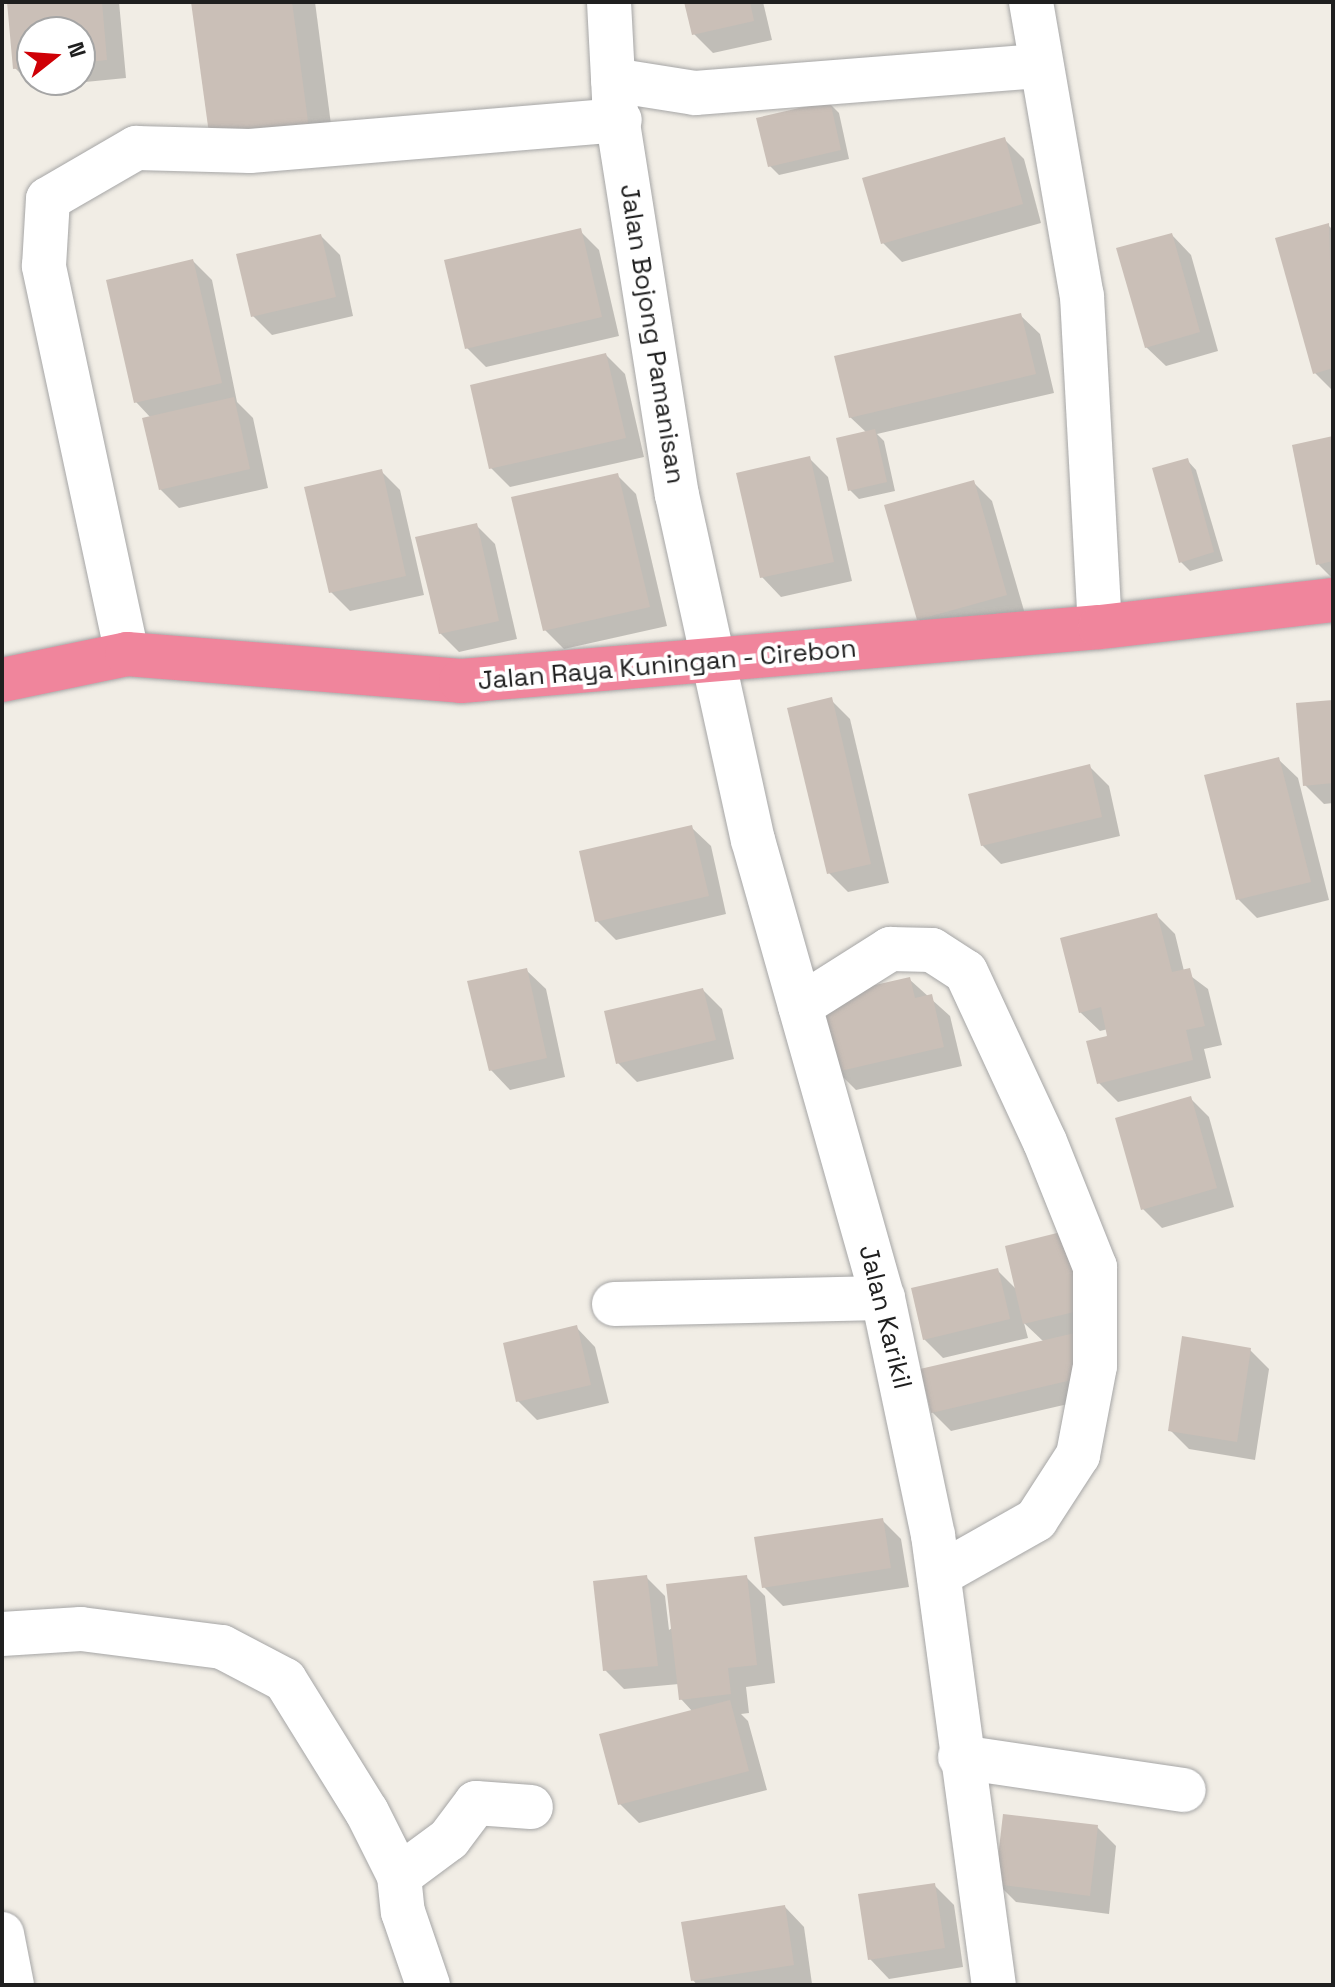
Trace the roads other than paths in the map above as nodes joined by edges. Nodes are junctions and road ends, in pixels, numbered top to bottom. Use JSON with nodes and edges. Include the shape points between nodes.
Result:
{"nodes":[{"id":1,"x":609,"y":2,"type":"edge"},
{"id":2,"x":1031,"y":2,"type":"edge"},
{"id":3,"x":1039,"y":66,"type":"junction"},
{"id":4,"x":616,"y":100,"type":"junction"},
{"id":5,"x":1333,"y":600,"type":"edge"},
{"id":6,"x":1100,"y":627,"type":"junction"},
{"id":7,"x":127,"y":654,"type":"junction"},
{"id":8,"x":713,"y":663,"type":"junction"},
{"id":9,"x":2,"y":680,"type":"edge"},
{"id":10,"x":800,"y":1006,"type":"junction"},
{"id":11,"x":883,"y":1298,"type":"junction"},
{"id":12,"x":614,"y":1304,"type":"dead end"},
{"id":13,"x":940,"y":1574,"type":"junction"},
{"id":14,"x":2,"y":1634,"type":"edge"},
{"id":15,"x":960,"y":1757,"type":"junction"},
{"id":16,"x":1184,"y":1790,"type":"dead end"},
{"id":17,"x":531,"y":1807,"type":"dead end"},
{"id":18,"x":399,"y":1876,"type":"junction"},
{"id":19,"x":2,"y":1934,"type":"edge"},
{"id":20,"x":12,"y":1985,"type":"edge"},
{"id":21,"x":428,"y":1985,"type":"edge"},
{"id":22,"x":994,"y":1985,"type":"edge"}],
"edges":[{"from":1,"to":4,"type":"street","name":"Jalan Bojong Pamanisan"},
{"from":2,"to":3,"type":"street"},
{"from":3,"to":4,"type":"street"},
{"from":3,"to":6,"type":"street","via":[[1082,296]]},
{"from":4,"to":7,"type":"street","via":[[250,151],[136,148],[48,199],[44,266]]},
{"from":4,"to":8,"type":"street","name":"Jalan Bojong Pamanisan","via":[[677,495]]},
{"from":5,"to":6,"type":"highway","name":"Jalan Raya Kuningan - Cirebon"},
{"from":6,"to":8,"type":"highway","name":"Jalan Raya Kuningan - Cirebon"},
{"from":7,"to":8,"type":"highway","name":"Jalan Raya Kuningan - Cirebon","via":[[461,681]]},
{"from":7,"to":9,"type":"highway","name":"Jalan Raya Kuningan - Cirebon"},
{"from":8,"to":10,"type":"street","name":"Jalan Karikil","via":[[753,840]]},
{"from":10,"to":11,"type":"street","name":"Jalan Karikil"},
{"from":10,"to":13,"type":"street","via":[[890,949],[932,950],[966,972],[1045,1142],[1095,1267],[1095,1366],[1078,1455],[1036,1520]]},
{"from":11,"to":12,"type":"street"},
{"from":11,"to":13,"type":"street","name":"Jalan Karikil"},
{"from":13,"to":15,"type":"street","name":"Jalan Karikil"},
{"from":14,"to":18,"type":"street","via":[[81,1629],[222,1647],[285,1680],[367,1812]]},
{"from":15,"to":16,"type":"street"},
{"from":15,"to":22,"type":"street","name":"Jalan Karikil"},
{"from":17,"to":18,"type":"street","via":[[476,1803],[449,1839]]},
{"from":18,"to":21,"type":"street","via":[[403,1912]]},
{"from":19,"to":20,"type":"street"}]}
